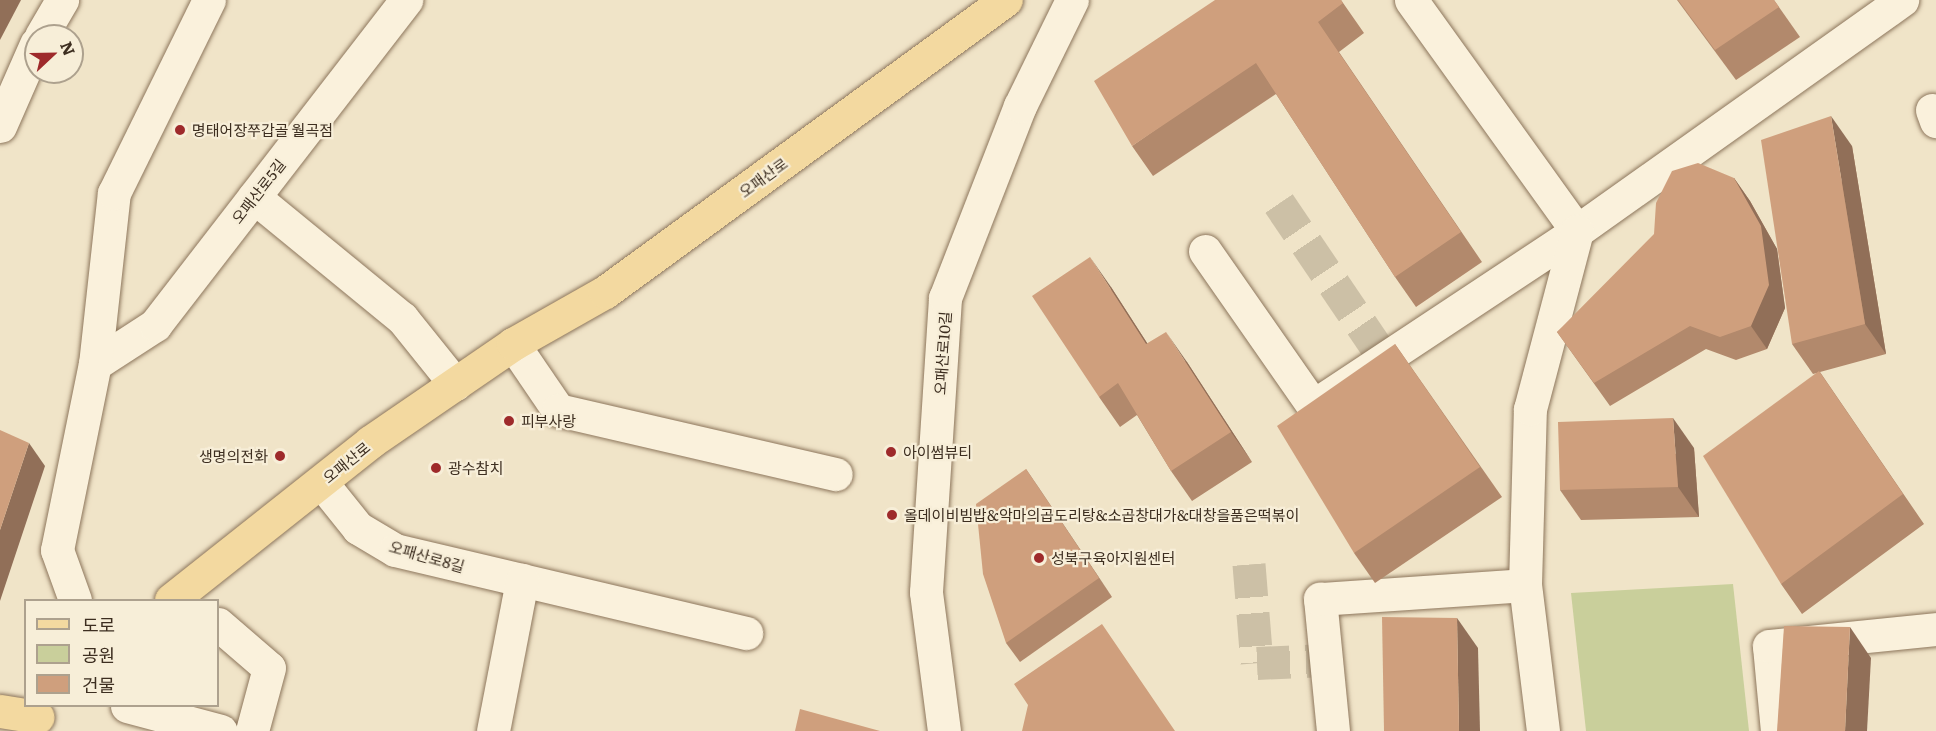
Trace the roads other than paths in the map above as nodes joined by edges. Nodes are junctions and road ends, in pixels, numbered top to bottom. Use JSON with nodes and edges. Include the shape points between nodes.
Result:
{"nodes":[{"id":1,"x":62,"y":0,"type":"edge"},
{"id":2,"x":209,"y":0,"type":"edge"},
{"id":3,"x":405,"y":0,"type":"edge"},
{"id":4,"x":1005,"y":0,"type":"edge"},
{"id":5,"x":1072,"y":0,"type":"edge"},
{"id":6,"x":1412,"y":0,"type":"edge"},
{"id":7,"x":1902,"y":0,"type":"edge"},
{"id":8,"x":48,"y":24,"type":"edge"},
{"id":9,"x":24,"y":71,"type":"edge"},
{"id":10,"x":0,"y":126,"type":"edge"},
{"id":11,"x":254,"y":196,"type":"junction"},
{"id":12,"x":1577,"y":231,"type":"junction"},
{"id":13,"x":1205,"y":250,"type":"dead end"},
{"id":14,"x":513,"y":344,"type":"junction"},
{"id":15,"x":95,"y":364,"type":"junction"},
{"id":16,"x":455,"y":384,"type":"junction"},
{"id":17,"x":836,"y":474,"type":"dead end"},
{"id":18,"x":321,"y":483,"type":"junction"},
{"id":19,"x":522,"y":580,"type":"junction"},
{"id":20,"x":1525,"y":585,"type":"junction"},
{"id":21,"x":184,"y":596,"type":"edge"},
{"id":22,"x":75,"y":599,"type":"edge"},
{"id":23,"x":219,"y":625,"type":"edge"},
{"id":24,"x":1936,"y":629,"type":"edge"},
{"id":25,"x":746,"y":633,"type":"dead end"},
{"id":26,"x":134,"y":707,"type":"edge"},
{"id":27,"x":0,"y":711,"type":"edge"},
{"id":28,"x":37,"y":718,"type":"edge"},
{"id":29,"x":253,"y":725,"type":"edge"},
{"id":30,"x":221,"y":731,"type":"edge"},
{"id":31,"x":493,"y":731,"type":"edge"},
{"id":32,"x":944,"y":731,"type":"edge"},
{"id":33,"x":1333,"y":731,"type":"edge"},
{"id":34,"x":1543,"y":731,"type":"edge"},
{"id":35,"x":1778,"y":731,"type":"edge"}],
"edges":[{"from":1,"to":8,"type":"street"},
{"from":2,"to":15,"type":"street","via":[[114,193]]},
{"from":3,"to":11,"type":"street","name":"오패산로5길"},
{"from":4,"to":14,"type":"main road","name":"오패산로","via":[[605,291]]},
{"from":5,"to":32,"type":"street","name":"오패산로10길","via":[[1020,106],[945,298],[926,592]]},
{"from":6,"to":12,"type":"street"},
{"from":7,"to":12,"type":"street"},
{"from":9,"to":10,"type":"street"},
{"from":11,"to":15,"type":"street","name":"오패산로5길","via":[[155,325]]},
{"from":11,"to":16,"type":"street","via":[[402,318]]},
{"from":12,"to":13,"type":"street","via":[[1313,406]]},
{"from":12,"to":20,"type":"street","via":[[1530,409]]},
{"from":14,"to":16,"type":"main road","name":"오패산로"},
{"from":14,"to":17,"type":"street","via":[[558,410]]},
{"from":15,"to":22,"type":"street","via":[[57,550]]},
{"from":16,"to":18,"type":"main road","name":"오패산로"},
{"from":18,"to":19,"type":"street","name":"오패산로8길","via":[[358,528],[394,550]]},
{"from":18,"to":21,"type":"main road","name":"오패산로"},
{"from":19,"to":25,"type":"street","name":"오패산로8길"},
{"from":19,"to":31,"type":"street"},
{"from":20,"to":33,"type":"street","via":[[1320,599]]},
{"from":20,"to":34,"type":"street"},
{"from":23,"to":29,"type":"street","via":[[268,668]]},
{"from":24,"to":35,"type":"street","via":[[1769,646]]},
{"from":26,"to":30,"type":"street"},
{"from":27,"to":28,"type":"main road"}]}
